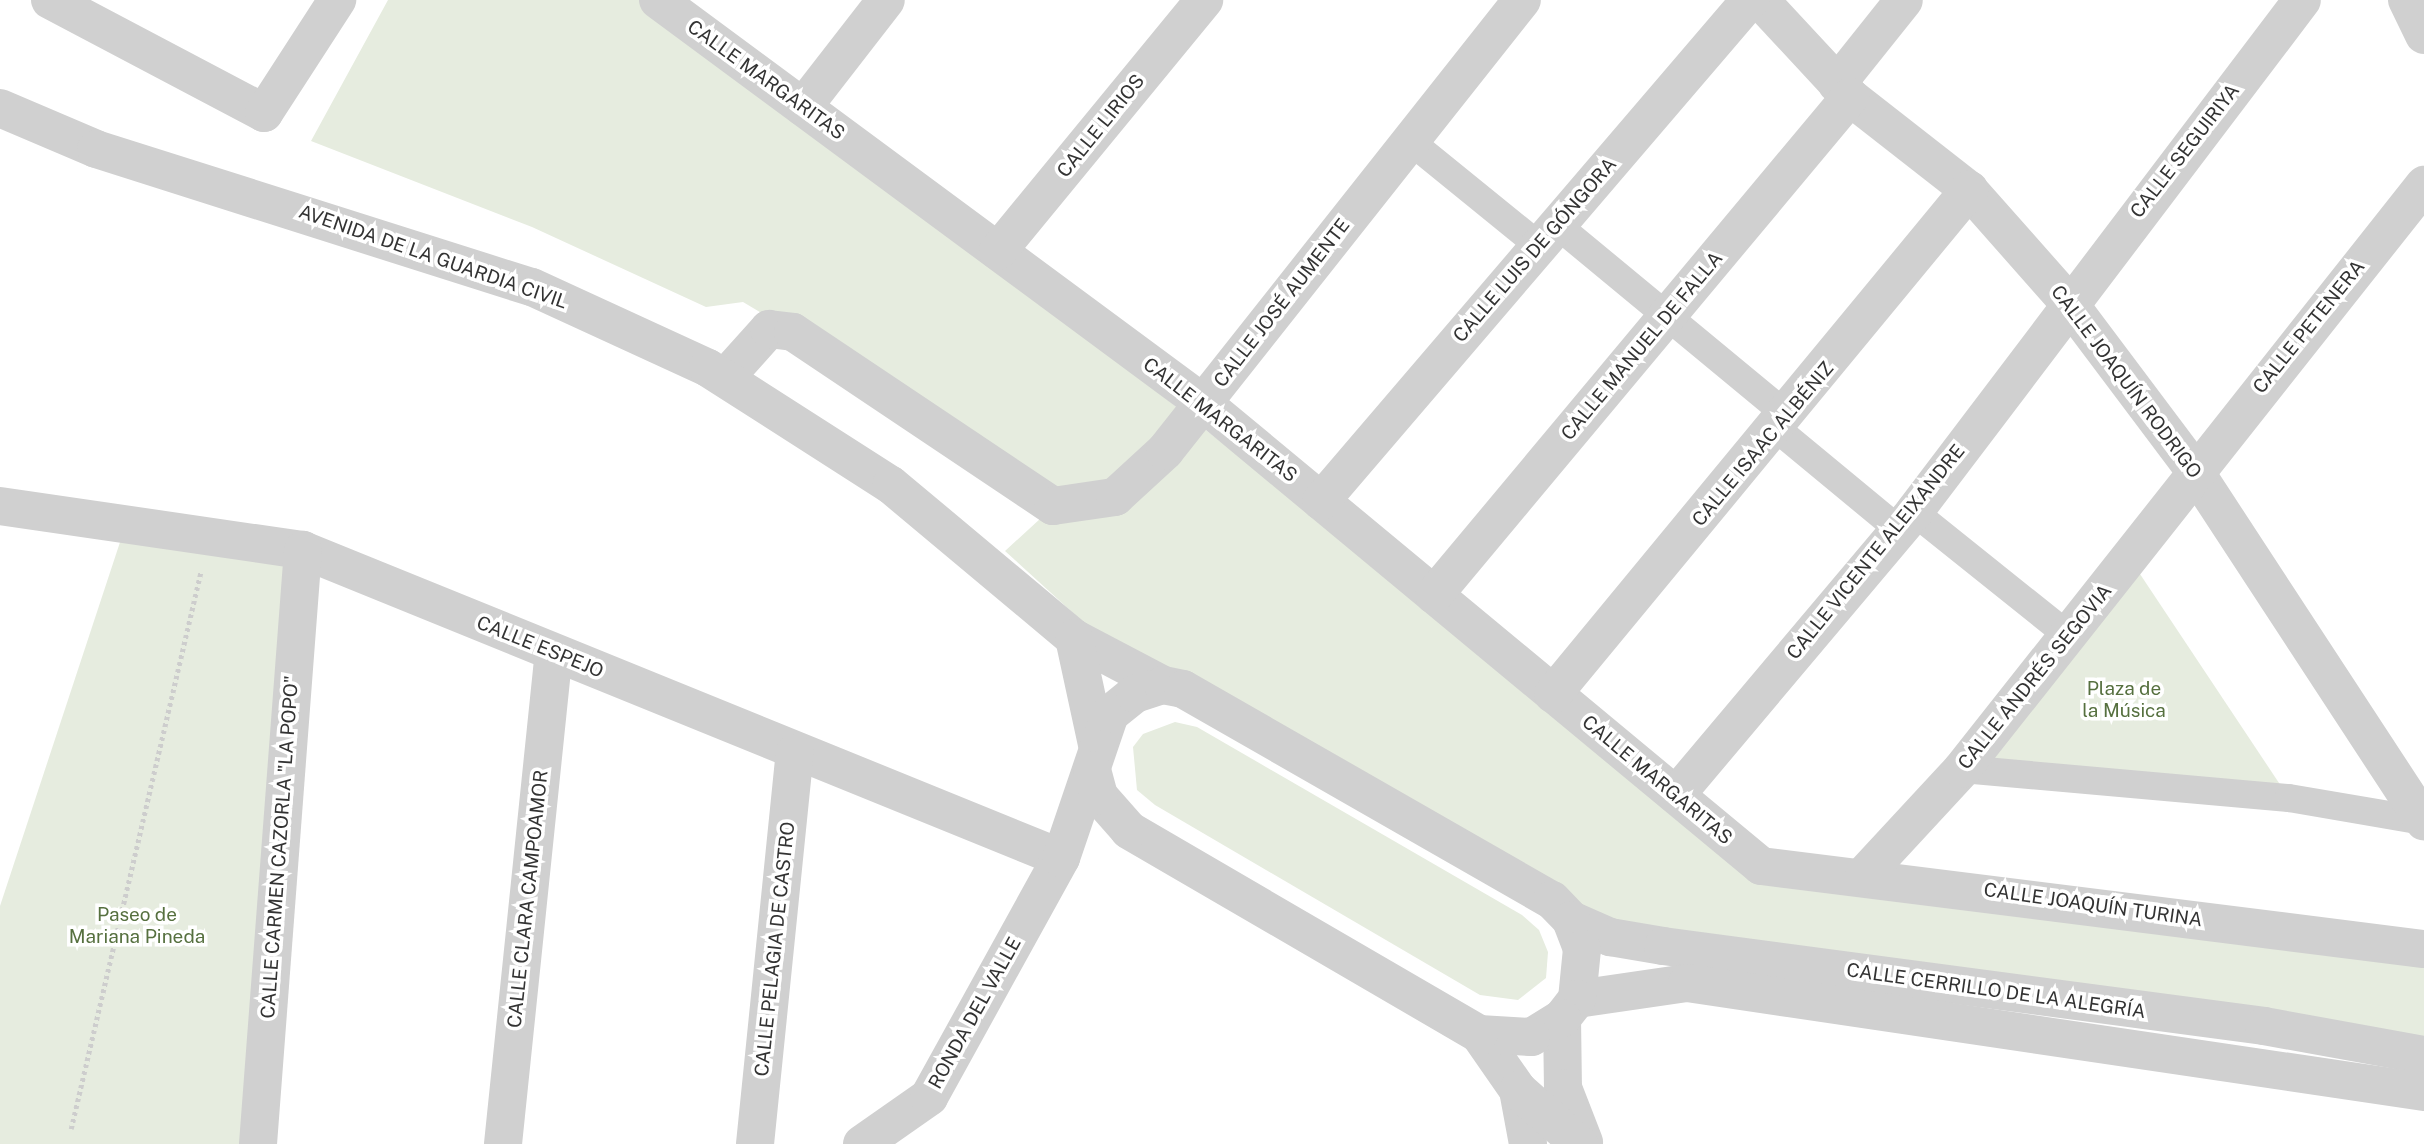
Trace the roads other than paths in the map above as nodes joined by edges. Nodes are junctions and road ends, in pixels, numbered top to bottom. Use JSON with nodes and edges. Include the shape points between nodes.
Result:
{"nodes":[{"id":1,"x":337,"y":0,"type":"edge"},
{"id":2,"x":658,"y":0,"type":"edge"},
{"id":3,"x":887,"y":0,"type":"edge"},
{"id":4,"x":1204,"y":0,"type":"edge"},
{"id":5,"x":1522,"y":0,"type":"edge"},
{"id":6,"x":1750,"y":0,"type":"edge"},
{"id":7,"x":1760,"y":0,"type":"edge"},
{"id":8,"x":1904,"y":0,"type":"edge"},
{"id":9,"x":2302,"y":0,"type":"edge"},
{"id":10,"x":2407,"y":0,"type":"edge"},
{"id":11,"x":62,"y":3,"type":"edge"},
{"id":12,"x":2424,"y":35,"type":"edge"},
{"id":13,"x":1844,"y":91,"type":"junction"},
{"id":14,"x":803,"y":107,"type":"junction"},
{"id":15,"x":0,"y":108,"type":"edge"},
{"id":16,"x":1410,"y":141,"type":"junction"},
{"id":17,"x":2424,"y":185,"type":"edge"},
{"id":18,"x":1969,"y":190,"type":"junction"},
{"id":19,"x":1548,"y":236,"type":"junction"},
{"id":20,"x":998,"y":251,"type":"junction"},
{"id":21,"x":2068,"y":302,"type":"junction"},
{"id":22,"x":1668,"y":315,"type":"junction"},
{"id":23,"x":725,"y":378,"type":"junction"},
{"id":24,"x":1203,"y":403,"type":"junction"},
{"id":25,"x":1783,"y":423,"type":"junction"},
{"id":26,"x":2194,"y":470,"type":"junction"},
{"id":27,"x":1321,"y":500,"type":"junction"},
{"id":28,"x":0,"y":506,"type":"edge"},
{"id":29,"x":1907,"y":521,"type":"junction"},
{"id":30,"x":303,"y":550,"type":"junction"},
{"id":31,"x":1434,"y":595,"type":"junction"},
{"id":32,"x":2069,"y":636,"type":"junction"},
{"id":33,"x":1074,"y":638,"type":"junction"},
{"id":34,"x":554,"y":653,"type":"junction"},
{"id":35,"x":1163,"y":685,"type":"junction"},
{"id":36,"x":1553,"y":694,"type":"junction"},
{"id":37,"x":795,"y":753,"type":"junction"},
{"id":38,"x":1095,"y":757,"type":"junction"},
{"id":39,"x":1962,"y":769,"type":"junction"},
{"id":40,"x":1675,"y":795,"type":"junction"},
{"id":41,"x":2424,"y":821,"type":"edge"},
{"id":42,"x":1129,"y":830,"type":"junction"},
{"id":43,"x":1061,"y":858,"type":"junction"},
{"id":44,"x":1761,"y":866,"type":"joint"},
{"id":45,"x":1864,"y":874,"type":"junction"},
{"id":46,"x":1571,"y":920,"type":"junction"},
{"id":47,"x":2424,"y":949,"type":"edge"},
{"id":48,"x":1569,"y":1008,"type":"junction"},
{"id":49,"x":1479,"y":1034,"type":"junction"},
{"id":50,"x":2424,"y":1055,"type":"edge"},
{"id":51,"x":1518,"y":1090,"type":"junction"},
{"id":52,"x":2424,"y":1092,"type":"edge"},
{"id":53,"x":258,"y":1144,"type":"edge"},
{"id":54,"x":503,"y":1144,"type":"edge"},
{"id":55,"x":755,"y":1144,"type":"edge"},
{"id":56,"x":862,"y":1144,"type":"edge"},
{"id":57,"x":1528,"y":1144,"type":"edge"},
{"id":58,"x":1579,"y":1144,"type":"edge"},
{"id":59,"x":1585,"y":1144,"type":"edge"}],
"edges":[{"from":1,"to":11,"type":"street","via":[[264,113]]},
{"from":2,"to":14,"type":"street","name":"CALLE MARGARITAS"},
{"from":3,"to":14,"type":"street"},
{"from":4,"to":20,"type":"street","name":"CALLE LIRIOS"},
{"from":5,"to":16,"type":"street","name":"CALLE JOSÉ AUMENTE"},
{"from":6,"to":19,"type":"street","name":"CALLE LUIS DE GÓNGORA"},
{"from":7,"to":13,"type":"street","name":"CALLE JOAQUÍN RODRIGO"},
{"from":8,"to":13,"type":"street","name":"CALLE MANUEL DE FALLA"},
{"from":9,"to":21,"type":"street","name":"CALLE SEGUIRIYA"},
{"from":10,"to":12,"type":"street"},
{"from":13,"to":18,"type":"street","name":"CALLE JOAQUÍN RODRIGO"},
{"from":13,"to":22,"type":"street","name":"CALLE MANUEL DE FALLA"},
{"from":14,"to":20,"type":"street","name":"CALLE MARGARITAS"},
{"from":15,"to":23,"type":"street","name":"AVENIDA DE LA GUARDIA CIVIL","via":[[96,149],[532,287]]},
{"from":16,"to":19,"type":"street"},
{"from":16,"to":24,"type":"street","name":"CALLE JOSÉ AUMENTE"},
{"from":17,"to":26,"type":"street","name":"CALLE PETENERA"},
{"from":18,"to":21,"type":"street","name":"CALLE JOAQUÍN RODRIGO"},
{"from":18,"to":25,"type":"street","name":"CALLE ISAAC ALBÉNIZ"},
{"from":19,"to":22,"type":"street"},
{"from":19,"to":27,"type":"street","name":"CALLE LUIS DE GÓNGORA"},
{"from":20,"to":24,"type":"street","name":"CALLE MARGARITAS"},
{"from":21,"to":26,"type":"street","name":"CALLE JOAQUÍN RODRIGO"},
{"from":21,"to":29,"type":"street","name":"CALLE VICENTE ALEIXANDRE"},
{"from":22,"to":25,"type":"street"},
{"from":22,"to":31,"type":"street","name":"CALLE MANUEL DE FALLA"},
{"from":23,"to":24,"type":"street","name":"CALLE JOSÉ AUMENTE","via":[[769,330],[793,332],[1053,506],[1115,497],[1165,451]]},
{"from":23,"to":33,"type":"street","name":"AVENIDA DE LA GUARDIA CIVIL","via":[[891,485]]},
{"from":24,"to":27,"type":"street","name":"CALLE MARGARITAS"},
{"from":25,"to":29,"type":"street"},
{"from":25,"to":36,"type":"street","name":"CALLE ISAAC ALBÉNIZ"},
{"from":26,"to":32,"type":"street","name":"CALLE ANDRÉS SEGOVIA"},
{"from":26,"to":41,"type":"street","name":"CALLE JOAQUÍN RODRIGO"},
{"from":27,"to":31,"type":"street","name":"CALLE MARGARITAS"},
{"from":28,"to":30,"type":"street","name":"CALLE ESPEJO"},
{"from":29,"to":32,"type":"street"},
{"from":29,"to":40,"type":"street","name":"CALLE VICENTE ALEIXANDRE"},
{"from":30,"to":34,"type":"street","name":"CALLE ESPEJO"},
{"from":30,"to":53,"type":"street","name":"CALLE CARMEN CAZORLA \"LA POPO\""},
{"from":31,"to":36,"type":"street","name":"CALLE MARGARITAS"},
{"from":32,"to":39,"type":"street","name":"CALLE ANDRÉS SEGOVIA"},
{"from":33,"to":35,"type":"street","name":"AVENIDA DE LA GUARDIA CIVIL"},
{"from":33,"to":38,"type":"street"},
{"from":34,"to":37,"type":"street","name":"CALLE ESPEJO"},
{"from":34,"to":54,"type":"street","name":"CALLE CLARA CAMPOAMOR"},
{"from":35,"to":38,"type":"street","name":"RONDA DEL VALLE","via":[[1135,694],[1110,714]]},
{"from":35,"to":46,"type":"street","name":"CALLE CERRILLO DE LA ALEGRÍA","via":[[1184,690],[1519,881]]},
{"from":36,"to":40,"type":"street","name":"CALLE MARGARITAS"},
{"from":37,"to":43,"type":"street","name":"CALLE ESPEJO"},
{"from":37,"to":55,"type":"street","name":"CALLE PELAGIA DE CASTRO"},
{"from":38,"to":42,"type":"street","via":[[1099,796]]},
{"from":38,"to":43,"type":"street","name":"RONDA DEL VALLE"},
{"from":39,"to":41,"type":"street","via":[[2289,798]]},
{"from":39,"to":45,"type":"street","name":"CALLE ANDRÉS SEGOVIA"},
{"from":40,"to":44,"type":"street","name":"CALLE MARGARITAS"},
{"from":42,"to":43,"type":"street","name":"RONDA DEL VALLE","via":[[1080,841]]},
{"from":42,"to":49,"type":"street"},
{"from":43,"to":56,"type":"street","name":"RONDA DEL VALLE","via":[[929,1097]]},
{"from":44,"to":45,"type":"street","name":"CALLE JOAQUÍN TURINA"},
{"from":45,"to":47,"type":"street","name":"CALLE JOAQUÍN TURINA"},
{"from":46,"to":48,"type":"street","via":[[1582,949]]},
{"from":46,"to":50,"type":"street","name":"CALLE CERRILLO DE LA ALEGRÍA","via":[[1610,937],[1663,946],[2264,1026]]},
{"from":48,"to":49,"type":"street","via":[[1531,1037]]},
{"from":48,"to":52,"type":"street","name":"CALLE CERRILLO DE LA ALEGRÍA","via":[[1686,983]]},
{"from":48,"to":59,"type":"street","via":[[1563,1088]]},
{"from":49,"to":51,"type":"street"},
{"from":51,"to":57,"type":"street"},
{"from":51,"to":58,"type":"street"}]}
